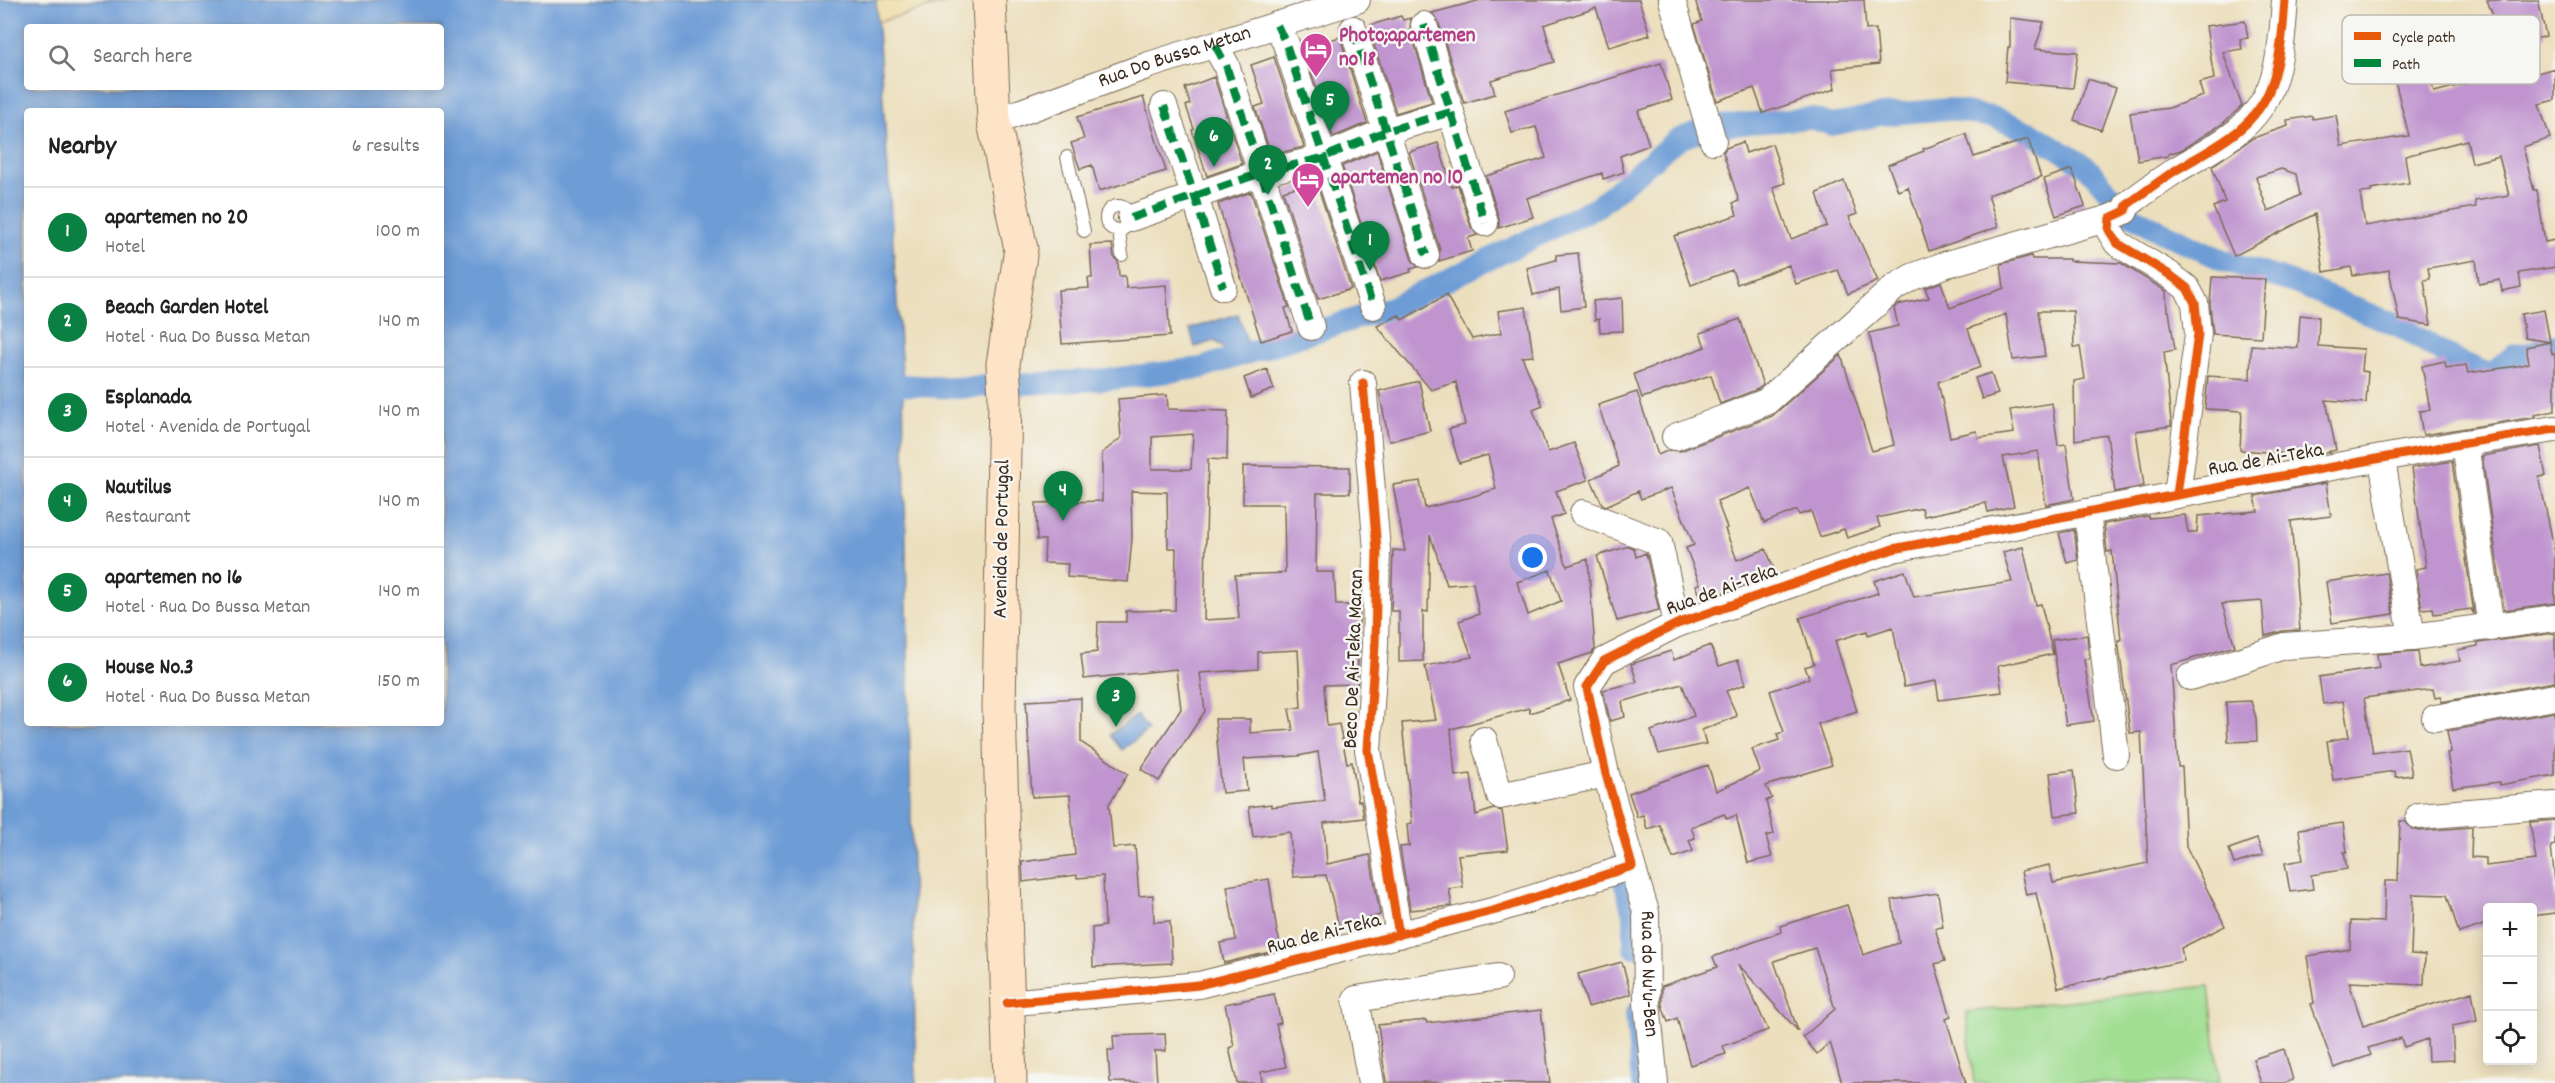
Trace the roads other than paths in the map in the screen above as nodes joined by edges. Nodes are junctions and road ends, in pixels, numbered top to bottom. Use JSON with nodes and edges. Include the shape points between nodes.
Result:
{"nodes":[{"id":1,"x":989,"y":0,"type":"edge"},
{"id":2,"x":1357,"y":0,"type":"edge"},
{"id":3,"x":1672,"y":0,"type":"edge"},
{"id":4,"x":2285,"y":0,"type":"edge"},
{"id":5,"x":1277,"y":25,"type":"junction"},
{"id":6,"x":1424,"y":25,"type":"dead end"},
{"id":7,"x":1353,"y":29,"type":"dead end"},
{"id":8,"x":1215,"y":45,"type":"junction"},
{"id":9,"x":1164,"y":106,"type":"dead end"},
{"id":10,"x":1451,"y":112,"type":"junction"},
{"id":11,"x":994,"y":122,"type":"junction"},
{"id":12,"x":1386,"y":131,"type":"junction"},
{"id":13,"x":1713,"y":141,"type":"dead end"},
{"id":14,"x":1067,"y":157,"type":"dead end"},
{"id":15,"x":1322,"y":158,"type":"junction"},
{"id":16,"x":1261,"y":173,"type":"junction"},
{"id":17,"x":1195,"y":197,"type":"junction"},
{"id":18,"x":2125,"y":206,"type":"junction"},
{"id":19,"x":1485,"y":223,"type":"dead end"},
{"id":20,"x":1125,"y":224,"type":"joint"},
{"id":21,"x":1084,"y":231,"type":"dead end"},
{"id":22,"x":1122,"y":255,"type":"dead end"},
{"id":23,"x":1426,"y":255,"type":"dead end"},
{"id":24,"x":1223,"y":287,"type":"dead end"},
{"id":25,"x":1373,"y":306,"type":"dead end"},
{"id":26,"x":1311,"y":327,"type":"dead end"},
{"id":27,"x":1363,"y":383,"type":"dead end"},
{"id":28,"x":2555,"y":429,"type":"edge"},
{"id":29,"x":1675,"y":437,"type":"dead end"},
{"id":30,"x":2465,"y":443,"type":"junction"},
{"id":31,"x":2382,"y":460,"type":"junction"},
{"id":32,"x":2177,"y":495,"type":"junction"},
{"id":33,"x":2087,"y":512,"type":"junction"},
{"id":34,"x":1583,"y":513,"type":"dead end"},
{"id":35,"x":2555,"y":618,"type":"edge"},
{"id":36,"x":1677,"y":624,"type":"junction"},
{"id":37,"x":2491,"y":628,"type":"junction"},
{"id":38,"x":2412,"y":637,"type":"junction"},
{"id":39,"x":2190,"y":677,"type":"dead end"},
{"id":40,"x":2555,"y":697,"type":"edge"},
{"id":41,"x":2435,"y":718,"type":"dead end"},
{"id":42,"x":1484,"y":740,"type":"dead end"},
{"id":43,"x":2115,"y":756,"type":"dead end"},
{"id":44,"x":1606,"y":774,"type":"junction"},
{"id":45,"x":2555,"y":805,"type":"edge"},
{"id":46,"x":2419,"y":816,"type":"dead end"},
{"id":47,"x":1632,"y":866,"type":"junction"},
{"id":48,"x":1399,"y":935,"type":"junction"},
{"id":49,"x":1498,"y":977,"type":"dead end"},
{"id":50,"x":1007,"y":1003,"type":"junction"},
{"id":51,"x":1010,"y":1083,"type":"edge"},
{"id":52,"x":1371,"y":1083,"type":"edge"},
{"id":53,"x":1655,"y":1083,"type":"edge"}],
"edges":[{"from":1,"to":11,"type":"main road","name":"Avenida de Portugal"},
{"from":2,"to":5,"type":"street","name":"Rua Do Bussa Metan"},
{"from":3,"to":13,"type":"street"},
{"from":4,"to":18,"type":"street","via":[[2282,43],[2271,88],[2254,116],[2226,141]]},
{"from":5,"to":8,"type":"street","name":"Rua Do Bussa Metan"},
{"from":5,"to":15,"type":"street"},
{"from":6,"to":10,"type":"street"},
{"from":7,"to":12,"type":"street"},
{"from":8,"to":11,"type":"street","name":"Rua Do Bussa Metan"},
{"from":8,"to":16,"type":"street","via":[[1226,65]]},
{"from":9,"to":17,"type":"street"},
{"from":10,"to":12,"type":"street"},
{"from":10,"to":19,"type":"street"},
{"from":11,"to":50,"type":"main road","name":"Avenida de Portugal","via":[[1021,249],[1003,364],[999,708]]},
{"from":12,"to":15,"type":"street"},
{"from":12,"to":23,"type":"street"},
{"from":14,"to":21,"type":"lane"},
{"from":15,"to":16,"type":"street"},
{"from":15,"to":25,"type":"street"},
{"from":16,"to":17,"type":"street"},
{"from":16,"to":26,"type":"street"},
{"from":17,"to":20,"type":"street"},
{"from":17,"to":24,"type":"street"},
{"from":18,"to":29,"type":"street","via":[[1912,277],[1895,287],[1766,402]]},
{"from":18,"to":32,"type":"street","via":[[2109,230],[2116,243],[2170,275],[2187,288],[2195,303],[2198,334]]},
{"from":20,"to":22,"type":"lane"},
{"from":27,"to":48,"type":"street","name":"Beco De Ai-Teka Maran","via":[[1377,549],[1368,750]]},
{"from":28,"to":30,"type":"street","name":"Rua de Ai-Teka"},
{"from":30,"to":31,"type":"street","name":"Rua de Ai-Teka"},
{"from":30,"to":37,"type":"street"},
{"from":31,"to":32,"type":"street","name":"Rua de Ai-Teka"},
{"from":31,"to":38,"type":"street"},
{"from":32,"to":33,"type":"street","name":"Rua de Ai-Teka"},
{"from":33,"to":36,"type":"street","name":"Rua de Ai-Teka","via":[[1893,549]]},
{"from":33,"to":43,"type":"street"},
{"from":34,"to":36,"type":"street","via":[[1659,542]]},
{"from":35,"to":37,"type":"street"},
{"from":36,"to":44,"type":"street","name":"Rua de Ai-Teka","via":[[1604,661],[1587,687]]},
{"from":37,"to":38,"type":"street"},
{"from":38,"to":39,"type":"street","via":[[2284,646]]},
{"from":40,"to":41,"type":"street"},
{"from":42,"to":44,"type":"street","via":[[1500,796]]},
{"from":44,"to":47,"type":"street","name":"Rua de Ai-Teka"},
{"from":45,"to":46,"type":"street"},
{"from":47,"to":48,"type":"street","name":"Rua de Ai-Teka","via":[[1496,910]]},
{"from":47,"to":53,"type":"street","name":"Rua do Nu'u-Ben","via":[[1646,912],[1647,1003]]},
{"from":48,"to":50,"type":"street","name":"Rua de Ai-Teka","via":[[1199,985]]},
{"from":49,"to":52,"type":"street","via":[[1356,999]]},
{"from":50,"to":51,"type":"main road","name":"Avenida de Portugal"}]}
